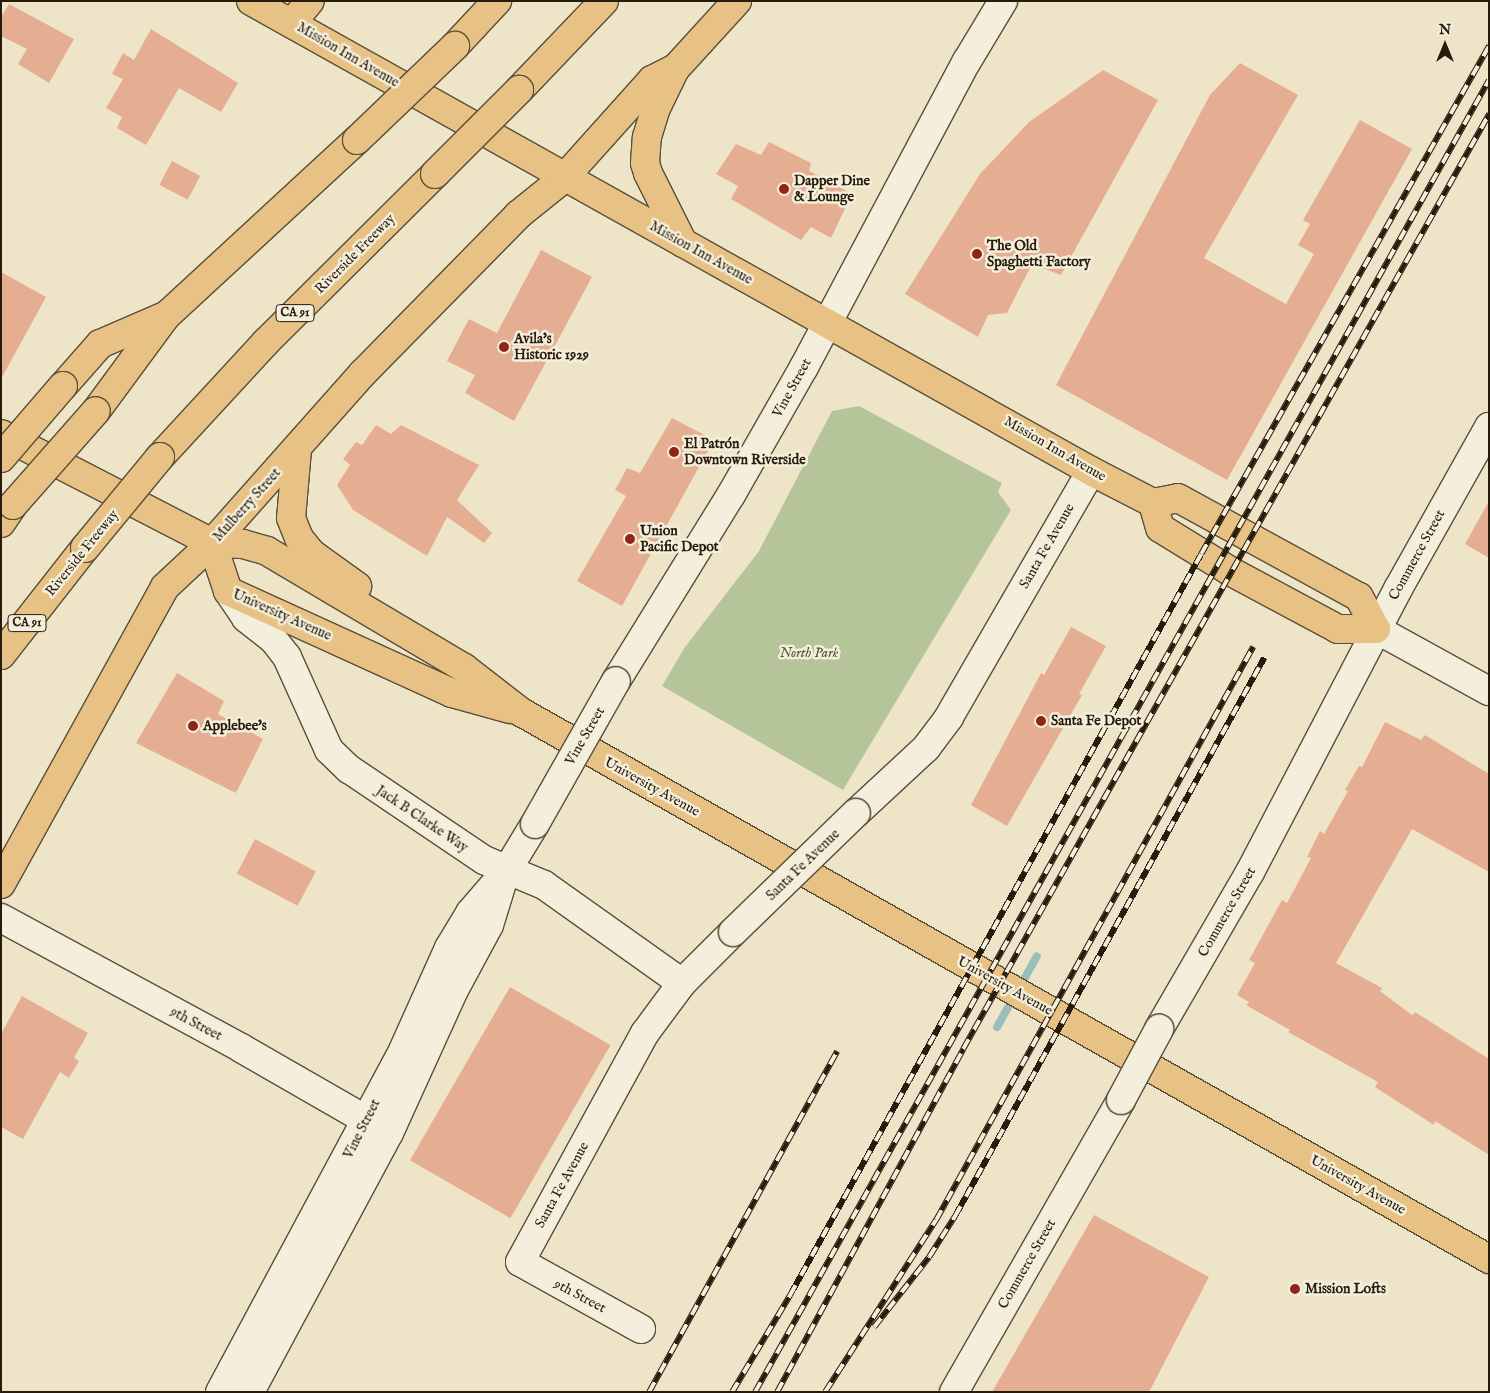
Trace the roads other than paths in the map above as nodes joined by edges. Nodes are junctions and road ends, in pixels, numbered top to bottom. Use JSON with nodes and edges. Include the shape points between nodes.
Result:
{"nodes":[{"id":1,"x":250,"y":1,"type":"edge"},
{"id":2,"x":310,"y":1,"type":"edge"},
{"id":3,"x":497,"y":1,"type":"edge"},
{"id":4,"x":604,"y":1,"type":"edge"},
{"id":5,"x":737,"y":1,"type":"edge"},
{"id":6,"x":1003,"y":1,"type":"edge"},
{"id":7,"x":292,"y":23,"type":"junction"},
{"id":8,"x":675,"y":68,"type":"junction"},
{"id":9,"x":564,"y":178,"type":"junction"},
{"id":10,"x":683,"y":243,"type":"junction"},
{"id":11,"x":166,"y":316,"type":"junction"},
{"id":12,"x":827,"y":322,"type":"junction"},
{"id":13,"x":1489,"y":427,"type":"edge"},
{"id":14,"x":1,"y":434,"type":"edge"},
{"id":15,"x":297,"y":450,"type":"junction"},
{"id":16,"x":1,"y":458,"type":"edge"},
{"id":17,"x":1091,"y":470,"type":"junction"},
{"id":18,"x":1152,"y":503,"type":"junction"},
{"id":19,"x":7,"y":514,"type":"edge"},
{"id":20,"x":212,"y":544,"type":"junction"},
{"id":21,"x":228,"y":591,"type":"junction"},
{"id":22,"x":376,"y":616,"type":"junction"},
{"id":23,"x":1376,"y":628,"type":"junction"},
{"id":24,"x":1,"y":656,"type":"edge"},
{"id":25,"x":1489,"y":691,"type":"edge"},
{"id":26,"x":521,"y":712,"type":"junction"},
{"id":27,"x":507,"y":870,"type":"junction"},
{"id":28,"x":1,"y":884,"type":"edge"},
{"id":29,"x":1,"y":918,"type":"edge"},
{"id":30,"x":682,"y":983,"type":"junction"},
{"id":31,"x":365,"y":1119,"type":"junction"},
{"id":32,"x":389,"y":1133,"type":"junction"},
{"id":33,"x":1489,"y":1259,"type":"edge"},
{"id":34,"x":520,"y":1262,"type":"joint"},
{"id":35,"x":641,"y":1329,"type":"dead end"},
{"id":36,"x":220,"y":1392,"type":"edge"},
{"id":37,"x":250,"y":1392,"type":"edge"},
{"id":38,"x":954,"y":1392,"type":"edge"}],
"edges":[{"from":1,"to":7,"type":"main road","name":"Mission Inn Avenue"},
{"from":2,"to":7,"type":"main road"},
{"from":3,"to":11,"type":"main road","bridge":true,"via":[[357,140]]},
{"from":4,"to":24,"type":"main road","name":"Riverside Freeway","number":"CA 91","bridge":true,"via":[[266,342],[160,457]]},
{"from":5,"to":8,"type":"main road"},
{"from":6,"to":12,"type":"street","name":"Vine Street","via":[[967,60]]},
{"from":7,"to":9,"type":"main road","name":"Mission Inn Avenue"},
{"from":8,"to":9,"type":"main road","name":"Mulberry Street","via":[[652,80]]},
{"from":8,"to":10,"type":"main road","via":[[656,108],[647,137],[645,163],[655,190]]},
{"from":9,"to":10,"type":"main road","name":"Mission Inn Avenue"},
{"from":9,"to":15,"type":"main road","name":"Mulberry Street","via":[[518,215],[363,373]]},
{"from":10,"to":12,"type":"main road","name":"Mission Inn Avenue"},
{"from":11,"to":16,"type":"main road","bridge":true,"via":[[100,344]]},
{"from":11,"to":19,"type":"main road","bridge":true,"via":[[96,411]]},
{"from":12,"to":17,"type":"main road","name":"Mission Inn Avenue"},
{"from":12,"to":27,"type":"street","name":"Vine Street","bridge":true,"via":[[731,495],[616,680]]},
{"from":13,"to":23,"type":"street","name":"Commerce Street"},
{"from":14,"to":20,"type":"main road","name":"University Avenue"},
{"from":15,"to":20,"type":"main road","name":"Mulberry Street"},
{"from":15,"to":22,"type":"main road","via":[[291,518],[299,538],[311,553],[367,593]]},
{"from":17,"to":18,"type":"main road","name":"Mission Inn Avenue"},
{"from":17,"to":30,"type":"street","name":"Santa Fe Avenue","bridge":true,"via":[[949,717],[926,748]]},
{"from":18,"to":23,"type":"main road","via":[[1178,498],[1359,597]]},
{"from":18,"to":23,"type":"main road","via":[[1160,528],[1230,571],[1338,629]]},
{"from":20,"to":21,"type":"main road","name":"University Avenue"},
{"from":20,"to":22,"type":"main road","name":"University Avenue","via":[[243,544],[267,551]]},
{"from":20,"to":28,"type":"main road","name":"Mulberry Street","via":[[165,587]]},
{"from":21,"to":26,"type":"main road","name":"University Avenue","via":[[452,693]]},
{"from":21,"to":27,"type":"street","name":"Jack B Clarke Way","via":[[246,618],[273,639],[287,657],[329,750],[349,769],[484,860]]},
{"from":22,"to":26,"type":"main road","name":"University Avenue","via":[[464,668]]},
{"from":23,"to":25,"type":"street"},
{"from":23,"to":38,"type":"street","name":"Commerce Street","bridge":true,"via":[[1350,686],[1250,872]]},
{"from":26,"to":33,"type":"main road","name":"University Avenue"},
{"from":27,"to":30,"type":"street","name":"Jack B Clarke Way","via":[[544,885]]},
{"from":27,"to":31,"type":"street","name":"Vine Street","via":[[470,913],[449,948],[400,1057]]},
{"from":27,"to":32,"type":"street","name":"Vine Street","via":[[489,925],[453,992]]},
{"from":29,"to":31,"type":"street","name":"9th Street"},
{"from":30,"to":34,"type":"street","name":"Santa Fe Avenue","via":[[646,1033]]},
{"from":31,"to":32,"type":"street","name":"9th Street"},
{"from":31,"to":36,"type":"street","name":"Vine Street"},
{"from":32,"to":37,"type":"street","name":"Vine Street"},
{"from":34,"to":35,"type":"street","name":"9th Street"}]}
